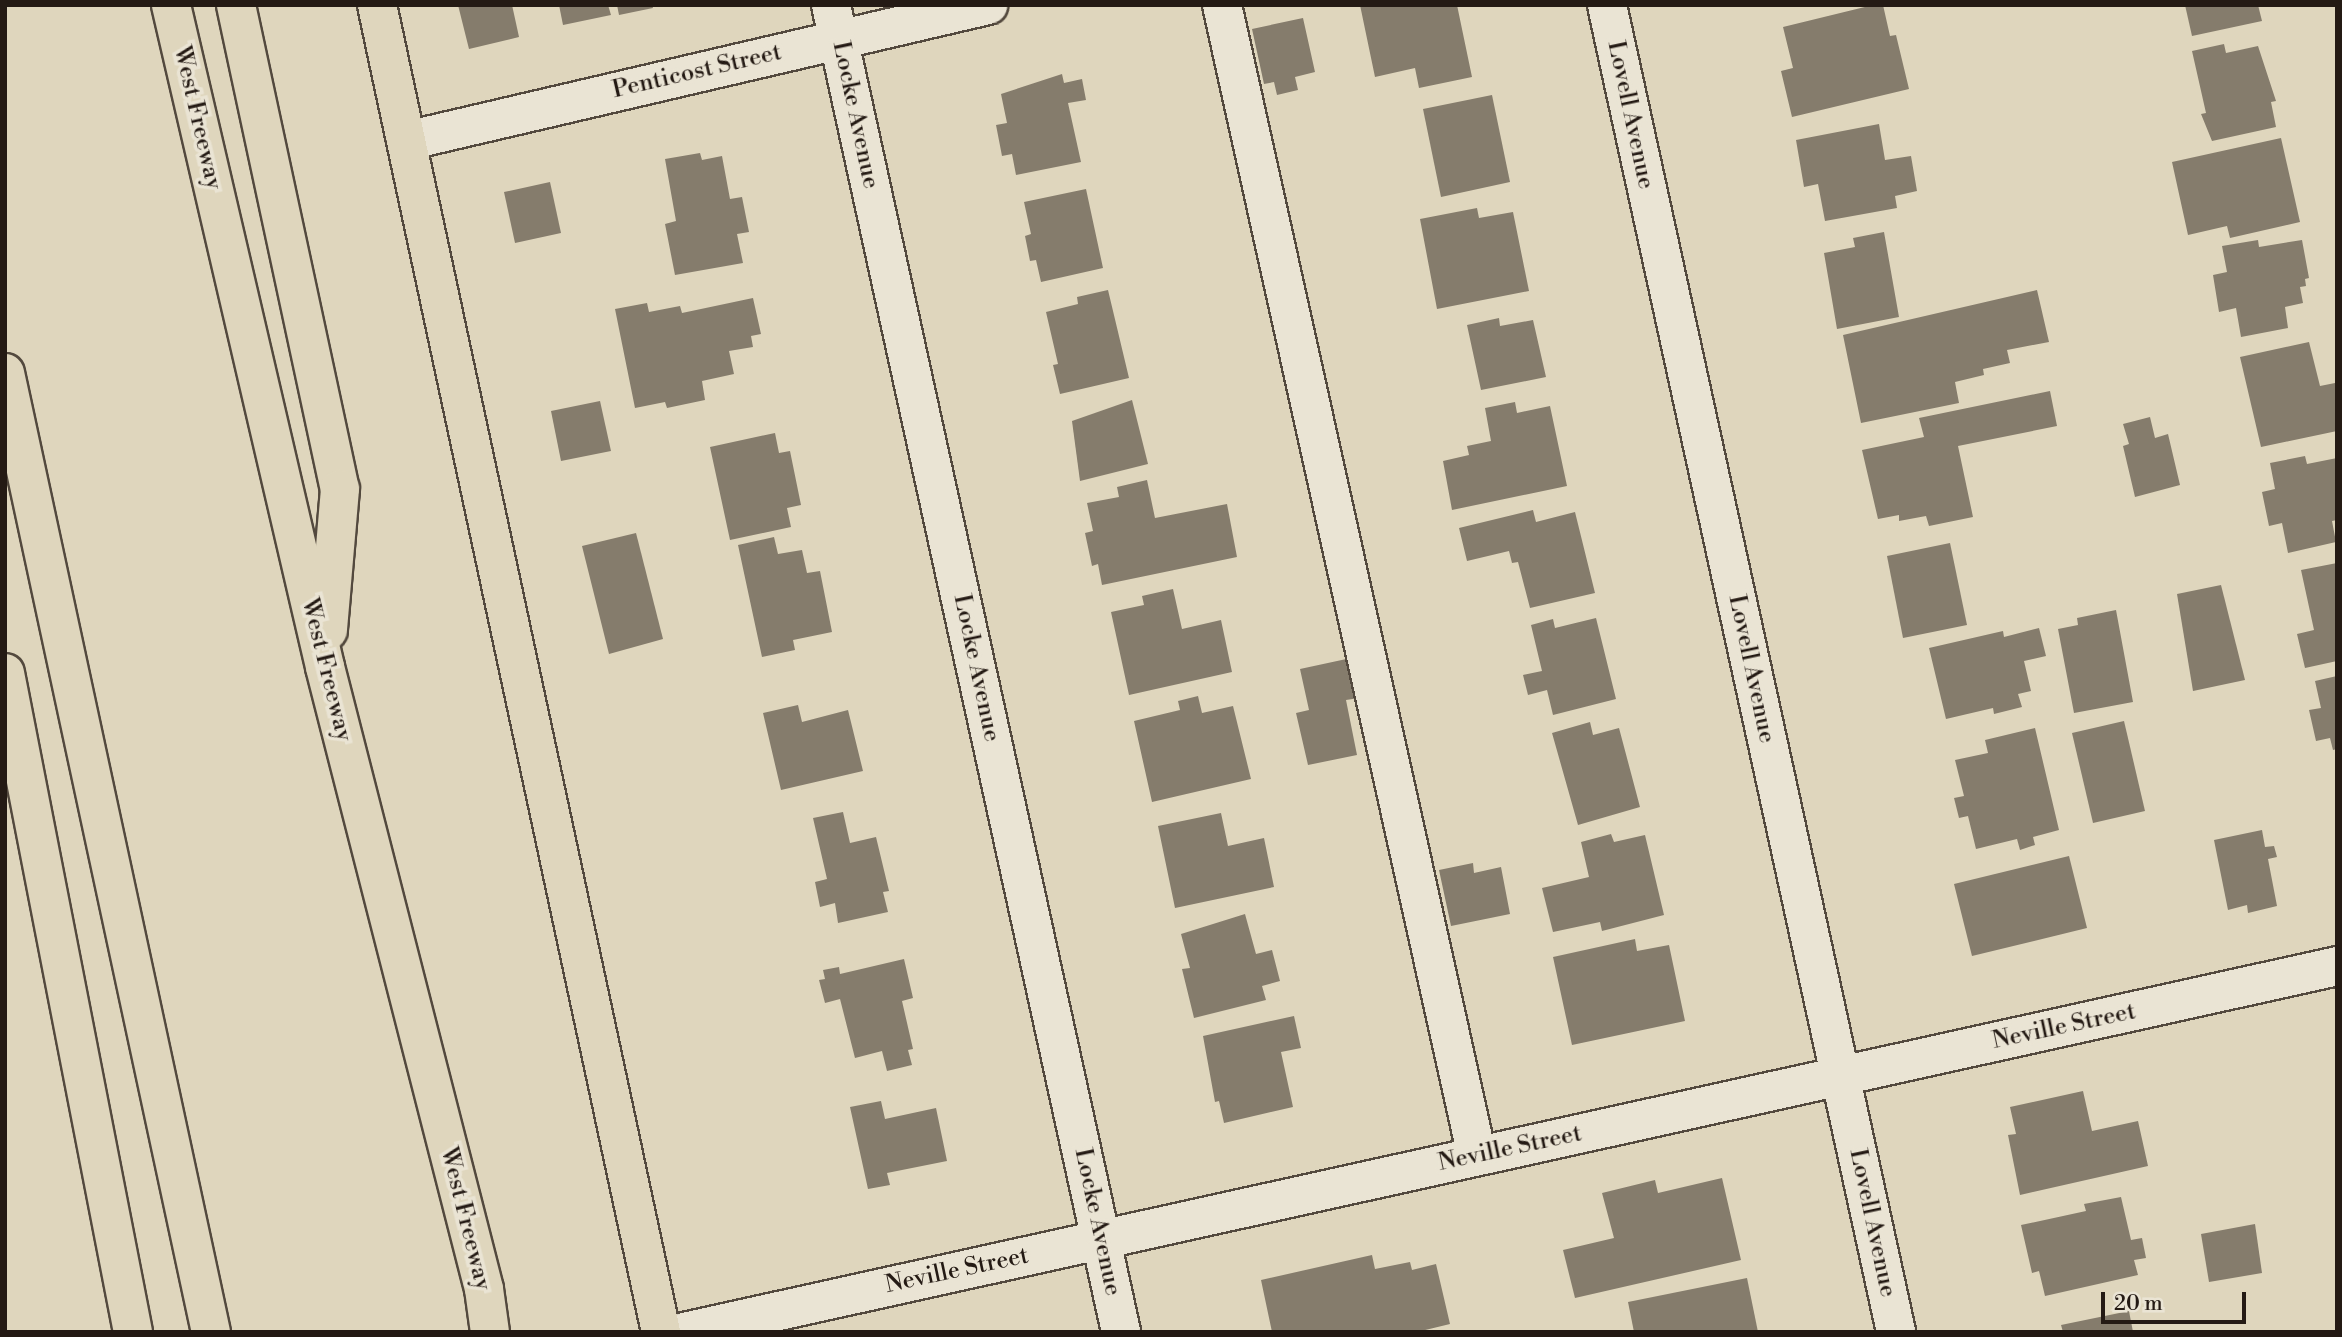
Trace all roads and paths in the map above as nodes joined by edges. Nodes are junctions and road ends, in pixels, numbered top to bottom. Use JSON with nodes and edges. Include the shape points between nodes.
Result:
{"nodes":[{"id":1,"x":171,"y":5,"type":"edge"},
{"id":2,"x":236,"y":5,"type":"edge"},
{"id":3,"x":377,"y":5,"type":"edge"},
{"id":4,"x":988,"y":5,"type":"edge"},
{"id":5,"x":1222,"y":5,"type":"edge"},
{"id":6,"x":1607,"y":5,"type":"edge"},
{"id":7,"x":835,"y":22,"type":"edge"},
{"id":8,"x":406,"y":141,"type":"junction"},
{"id":9,"x":5,"y":373,"type":"edge"},
{"id":10,"x":325,"y":667,"type":"junction"},
{"id":11,"x":5,"y":673,"type":"edge"},
{"id":12,"x":2337,"y":966,"type":"edge"},
{"id":13,"x":1840,"y":1076,"type":"junction"},
{"id":14,"x":1477,"y":1156,"type":"junction"},
{"id":15,"x":1101,"y":1239,"type":"junction"},
{"id":16,"x":484,"y":1289,"type":"junction"},
{"id":17,"x":133,"y":1332,"type":"edge"},
{"id":18,"x":211,"y":1332,"type":"edge"},
{"id":19,"x":490,"y":1332,"type":"edge"},
{"id":20,"x":497,"y":1332,"type":"edge"},
{"id":21,"x":661,"y":1332,"type":"edge"},
{"id":22,"x":684,"y":1332,"type":"edge"},
{"id":23,"x":1121,"y":1332,"type":"edge"},
{"id":24,"x":1896,"y":1332,"type":"edge"}],
"edges":[{"from":1,"to":10,"type":"main road","name":"West Freeway"},
{"from":2,"to":10,"type":"main road","via":[[340,489]]},
{"from":3,"to":8,"type":"main road"},
{"from":4,"to":7,"type":"street","name":"Penticost Street"},
{"from":5,"to":14,"type":"street"},
{"from":6,"to":13,"type":"street","name":"Lovell Avenue"},
{"from":7,"to":8,"type":"street","name":"Penticost Street"},
{"from":7,"to":15,"type":"street","name":"Locke Avenue"},
{"from":8,"to":21,"type":"main road"},
{"from":9,"to":18,"type":"main road"},
{"from":10,"to":16,"type":"main road","name":"West Freeway"},
{"from":11,"to":17,"type":"main road"},
{"from":12,"to":13,"type":"street","name":"Neville Street"},
{"from":13,"to":14,"type":"street","name":"Neville Street"},
{"from":13,"to":24,"type":"street","name":"Lovell Avenue"},
{"from":14,"to":15,"type":"street","name":"Neville Street"},
{"from":15,"to":22,"type":"street","name":"Neville Street"},
{"from":15,"to":23,"type":"street","name":"Locke Avenue"},
{"from":16,"to":19,"type":"main road","name":"West Freeway"},
{"from":16,"to":20,"type":"main road"}]}
